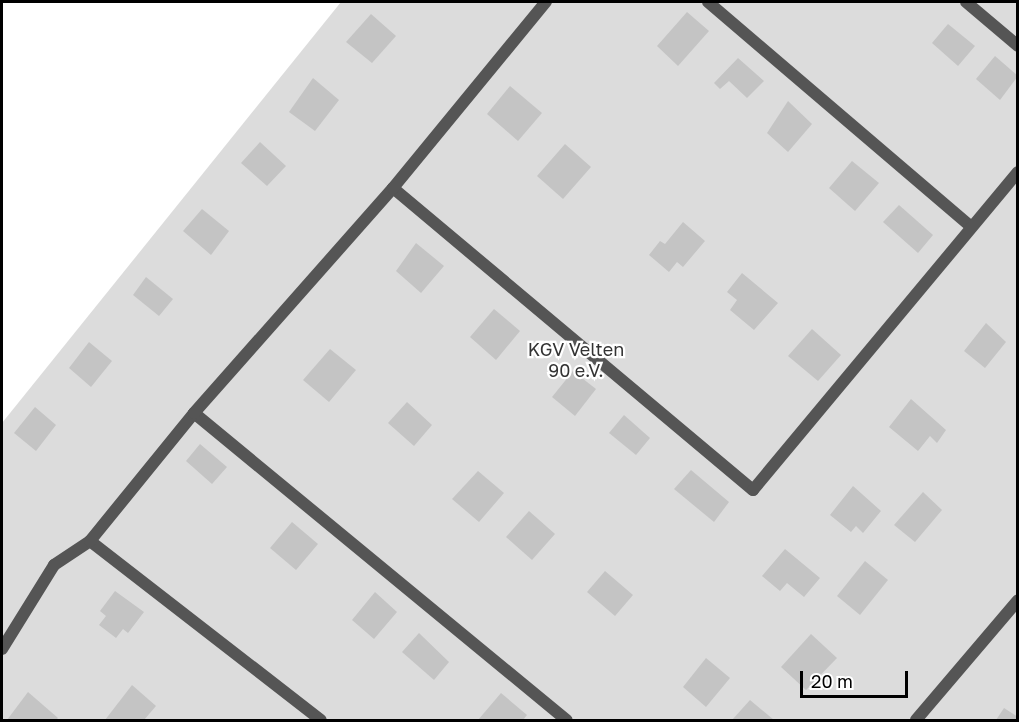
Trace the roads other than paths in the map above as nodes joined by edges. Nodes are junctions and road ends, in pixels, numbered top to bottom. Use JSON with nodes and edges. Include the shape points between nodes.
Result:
{"nodes":[{"id":1,"x":546,"y":2,"type":"edge"},
{"id":2,"x":708,"y":2,"type":"edge"},
{"id":3,"x":966,"y":2,"type":"edge"},
{"id":4,"x":1017,"y":46,"type":"edge"},
{"id":5,"x":1017,"y":172,"type":"edge"},
{"id":6,"x":393,"y":188,"type":"junction"},
{"id":7,"x":971,"y":226,"type":"junction"},
{"id":8,"x":194,"y":413,"type":"junction"},
{"id":9,"x":90,"y":541,"type":"junction"},
{"id":10,"x":1017,"y":600,"type":"edge"},
{"id":11,"x":2,"y":649,"type":"edge"},
{"id":12,"x":321,"y":720,"type":"edge"},
{"id":13,"x":567,"y":720,"type":"edge"},
{"id":14,"x":916,"y":720,"type":"edge"}],
"edges":[{"from":1,"to":6,"type":"lane"},
{"from":2,"to":7,"type":"lane"},
{"from":3,"to":4,"type":"lane"},
{"from":5,"to":7,"type":"lane"},
{"from":6,"to":7,"type":"lane","via":[[753,490]]},
{"from":6,"to":8,"type":"lane"},
{"from":8,"to":9,"type":"lane"},
{"from":8,"to":13,"type":"lane"},
{"from":9,"to":11,"type":"lane","via":[[54,565]]},
{"from":9,"to":12,"type":"lane"},
{"from":10,"to":14,"type":"lane"}]}
